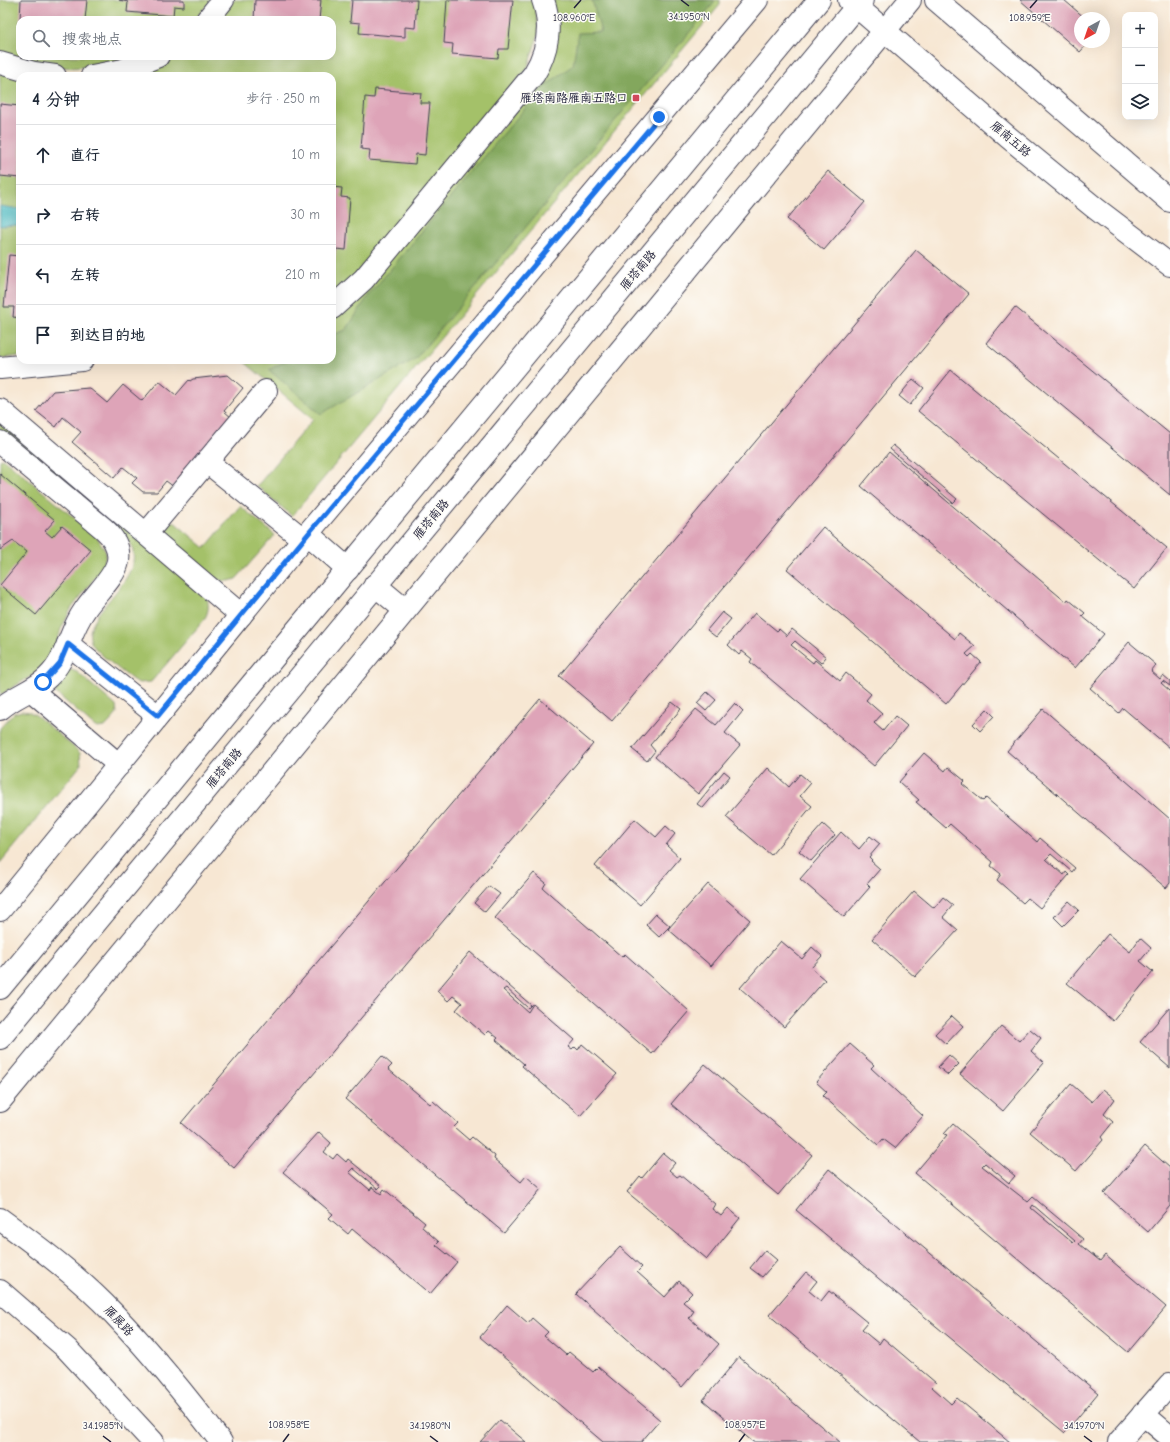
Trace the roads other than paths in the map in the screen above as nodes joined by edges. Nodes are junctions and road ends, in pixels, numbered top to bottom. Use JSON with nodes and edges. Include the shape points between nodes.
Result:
{"nodes":[{"id":1,"x":223,"y":0,"type":"edge"},
{"id":2,"x":543,"y":0,"type":"edge"},
{"id":3,"x":757,"y":0,"type":"edge"},
{"id":4,"x":819,"y":0,"type":"edge"},
{"id":5,"x":910,"y":0,"type":"edge"},
{"id":6,"x":936,"y":0,"type":"edge"},
{"id":7,"x":856,"y":2,"type":"edge"},
{"id":8,"x":210,"y":16,"type":"edge"},
{"id":9,"x":884,"y":31,"type":"junction"},
{"id":10,"x":148,"y":60,"type":"edge"},
{"id":11,"x":0,"y":63,"type":"edge"},
{"id":12,"x":29,"y":72,"type":"edge"},
{"id":13,"x":113,"y":72,"type":"edge"},
{"id":14,"x":1170,"y":201,"type":"edge"},
{"id":15,"x":1170,"y":265,"type":"edge"},
{"id":16,"x":336,"y":304,"type":"edge"},
{"id":17,"x":41,"y":364,"type":"edge"},
{"id":18,"x":0,"y":368,"type":"edge"},
{"id":19,"x":266,"y":391,"type":"dead end"},
{"id":20,"x":0,"y":410,"type":"edge"},
{"id":21,"x":0,"y":442,"type":"edge"},
{"id":22,"x":207,"y":462,"type":"junction"},
{"id":23,"x":146,"y":534,"type":"junction"},
{"id":24,"x":305,"y":537,"type":"junction"},
{"id":25,"x":348,"y":569,"type":"junction"},
{"id":26,"x":375,"y":585,"type":"junction"},
{"id":27,"x":405,"y":610,"type":"junction"},
{"id":28,"x":241,"y":614,"type":"junction"},
{"id":29,"x":68,"y":644,"type":"junction"},
{"id":30,"x":31,"y":690,"type":"junction"},
{"id":31,"x":0,"y":709,"type":"edge"},
{"id":32,"x":158,"y":716,"type":"junction"},
{"id":33,"x":119,"y":765,"type":"junction"},
{"id":34,"x":0,"y":910,"type":"edge"},
{"id":35,"x":0,"y":988,"type":"edge"},
{"id":36,"x":0,"y":1038,"type":"edge"},
{"id":37,"x":0,"y":1101,"type":"edge"},
{"id":38,"x":0,"y":1219,"type":"edge"},
{"id":39,"x":0,"y":1291,"type":"edge"},
{"id":40,"x":1170,"y":1384,"type":"edge"},
{"id":41,"x":1143,"y":1414,"type":"junction"},
{"id":42,"x":1170,"y":1437,"type":"edge"},
{"id":43,"x":154,"y":1442,"type":"edge"},
{"id":44,"x":221,"y":1442,"type":"edge"},
{"id":45,"x":1118,"y":1442,"type":"edge"}],
"edges":[{"from":1,"to":8,"type":"main road"},
{"from":2,"to":16,"type":"main road","via":[[549,27],[541,62],[534,74],[364,279]]},
{"from":3,"to":24,"type":"main road"},
{"from":4,"to":25,"type":"main road"},
{"from":5,"to":9,"type":"main road"},
{"from":6,"to":14,"type":"main road"},
{"from":7,"to":9,"type":"main road","name":"雁南五路"},
{"from":7,"to":26,"type":"main road","name":"雁塔南路"},
{"from":9,"to":15,"type":"main road","name":"雁南五路","via":[[1014,142]]},
{"from":9,"to":27,"type":"main road"},
{"from":10,"to":13,"type":"main road"},
{"from":11,"to":12,"type":"main road"},
{"from":17,"to":18,"type":"main road"},
{"from":19,"to":22,"type":"main road"},
{"from":20,"to":23,"type":"main road"},
{"from":21,"to":29,"type":"main road","via":[[104,529],[117,547],[115,571],[83,612]]},
{"from":22,"to":23,"type":"main road"},
{"from":22,"to":24,"type":"main road"},
{"from":23,"to":28,"type":"main road"},
{"from":24,"to":25,"type":"main road"},
{"from":24,"to":28,"type":"main road"},
{"from":25,"to":35,"type":"main road"},
{"from":26,"to":27,"type":"main road"},
{"from":26,"to":36,"type":"main road","name":"雁塔南路"},
{"from":27,"to":37,"type":"main road"},
{"from":28,"to":32,"type":"main road"},
{"from":29,"to":30,"type":"main road","via":[[56,669]]},
{"from":29,"to":32,"type":"main road"},
{"from":30,"to":31,"type":"main road"},
{"from":30,"to":33,"type":"main road"},
{"from":32,"to":33,"type":"main road"},
{"from":33,"to":34,"type":"main road"},
{"from":38,"to":44,"type":"main road","name":"雁展路","via":[[45,1252],[113,1313],[166,1373]]},
{"from":39,"to":43,"type":"main road","via":[[67,1349]]},
{"from":40,"to":41,"type":"main road"},
{"from":41,"to":42,"type":"main road"},
{"from":41,"to":45,"type":"main road"}]}
